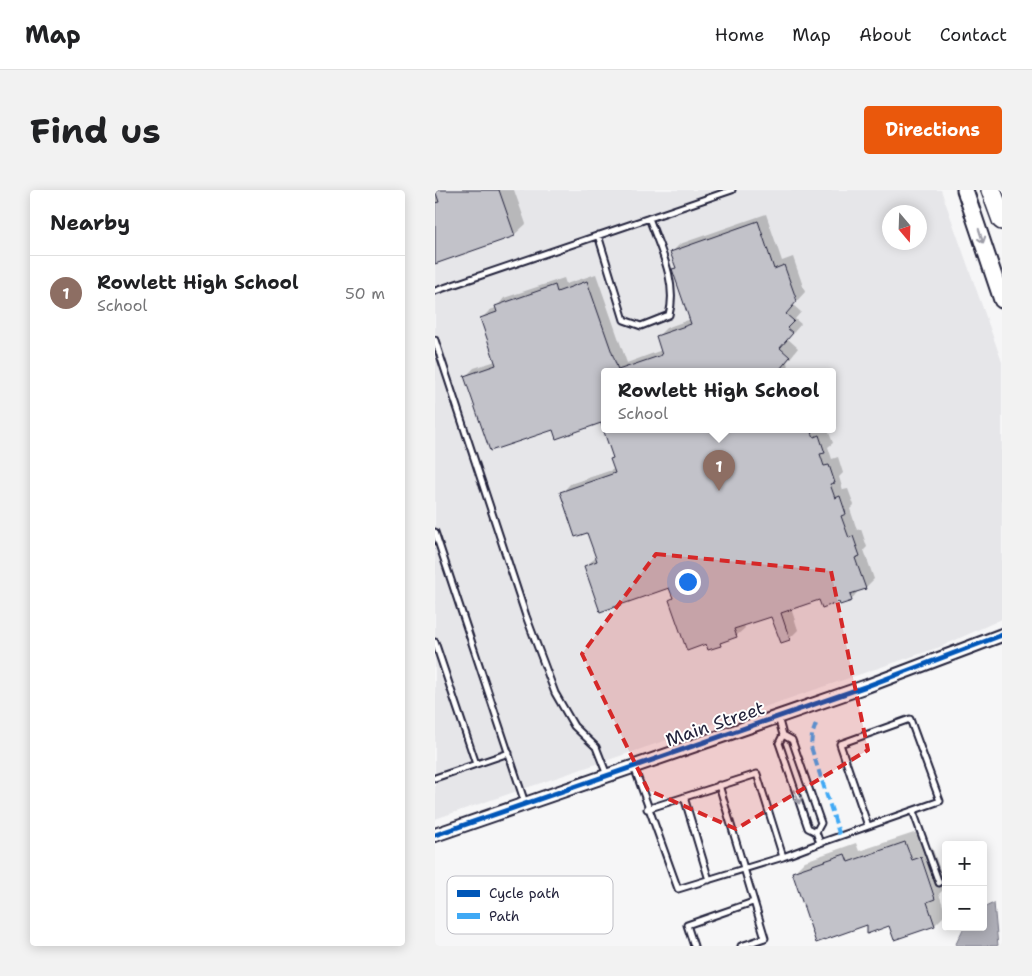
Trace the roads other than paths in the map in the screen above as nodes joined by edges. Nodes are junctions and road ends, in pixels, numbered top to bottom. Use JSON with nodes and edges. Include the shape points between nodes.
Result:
{"nodes":[{"id":1,"x":733,"y":190,"type":"edge"},
{"id":2,"x":965,"y":190,"type":"edge"},
{"id":3,"x":991,"y":190,"type":"edge"},
{"id":4,"x":649,"y":218,"type":"junction"},
{"id":5,"x":1002,"y":220,"type":"edge"},
{"id":6,"x":598,"y":235,"type":"junction"},
{"id":7,"x":435,"y":291,"type":"edge"},
{"id":8,"x":1002,"y":300,"type":"edge"},
{"id":9,"x":435,"y":340,"type":"edge"},
{"id":10,"x":438,"y":359,"type":"edge"},
{"id":11,"x":435,"y":532,"type":"edge"},
{"id":12,"x":1002,"y":635,"type":"edge"},
{"id":13,"x":435,"y":642,"type":"edge"},
{"id":14,"x":778,"y":717,"type":"junction"},
{"id":15,"x":783,"y":735,"type":"junction"},
{"id":16,"x":509,"y":754,"type":"junction"},
{"id":17,"x":475,"y":764,"type":"junction"},
{"id":18,"x":633,"y":766,"type":"junction"},
{"id":19,"x":802,"y":770,"type":"junction"},
{"id":20,"x":789,"y":774,"type":"junction"},
{"id":21,"x":607,"y":776,"type":"junction"},
{"id":22,"x":435,"y":778,"type":"edge"},
{"id":23,"x":719,"y":786,"type":"junction"},
{"id":24,"x":684,"y":797,"type":"junction"},
{"id":25,"x":525,"y":804,"type":"junction"},
{"id":26,"x":647,"y":809,"type":"junction"},
{"id":27,"x":913,"y":811,"type":"junction"},
{"id":28,"x":868,"y":826,"type":"junction"},
{"id":29,"x":816,"y":832,"type":"junction"},
{"id":30,"x":435,"y":835,"type":"edge"},
{"id":31,"x":820,"y":843,"type":"junction"},
{"id":32,"x":783,"y":856,"type":"junction"},
{"id":33,"x":744,"y":869,"type":"junction"},
{"id":34,"x":709,"y":880,"type":"junction"},
{"id":35,"x":939,"y":883,"type":"dead end"},
{"id":36,"x":753,"y":902,"type":"junction"},
{"id":37,"x":694,"y":946,"type":"edge"},
{"id":38,"x":741,"y":946,"type":"edge"}],
"edges":[{"from":1,"to":4,"type":"lane"},
{"from":2,"to":8,"type":"main road","one_way":true},
{"from":3,"to":5,"type":"highway"},
{"from":4,"to":6,"type":"lane"},
{"from":4,"to":6,"type":"lane","via":[[669,276],[673,301],[669,315],[641,326],[624,320]]},
{"from":6,"to":7,"type":"lane"},
{"from":9,"to":10,"type":"lane"},
{"from":10,"to":21,"type":"lane","via":[[555,693],[574,726],[596,747]]},
{"from":11,"to":16,"type":"lane"},
{"from":12,"to":14,"type":"street","name":"Main Street"},
{"from":13,"to":17,"type":"lane"},
{"from":14,"to":15,"type":"lane"},
{"from":14,"to":18,"type":"street","name":"Main Street"},
{"from":15,"to":19,"type":"lane","via":[[792,740]]},
{"from":15,"to":20,"type":"lane","via":[[779,742]]},
{"from":16,"to":17,"type":"lane"},
{"from":16,"to":25,"type":"lane"},
{"from":17,"to":22,"type":"lane"},
{"from":18,"to":21,"type":"street","name":"Main Street"},
{"from":18,"to":26,"type":"lane"},
{"from":19,"to":20,"type":"lane"},
{"from":19,"to":29,"type":"lane","via":[[821,823]]},
{"from":20,"to":29,"type":"lane","one_way":true,"via":[[808,828]]},
{"from":21,"to":25,"type":"street","name":"Main Street"},
{"from":23,"to":24,"type":"lane"},
{"from":23,"to":32,"type":"lane","via":[[757,774]]},
{"from":23,"to":33,"type":"lane"},
{"from":24,"to":26,"type":"lane"},
{"from":24,"to":34,"type":"lane"},
{"from":25,"to":30,"type":"street","name":"Main Street"},
{"from":26,"to":34,"type":"lane","via":[[678,889]]},
{"from":27,"to":28,"type":"lane"},
{"from":27,"to":28,"type":"lane","via":[[940,801],[910,719],[840,744]]},
{"from":27,"to":35,"type":"lane"},
{"from":28,"to":31,"type":"lane"},
{"from":29,"to":31,"type":"lane"},
{"from":31,"to":32,"type":"lane"},
{"from":32,"to":33,"type":"lane"},
{"from":33,"to":34,"type":"lane"},
{"from":33,"to":36,"type":"lane"},
{"from":36,"to":37,"type":"lane","via":[[687,925]]},
{"from":36,"to":38,"type":"lane","via":[[765,938]]}]}
